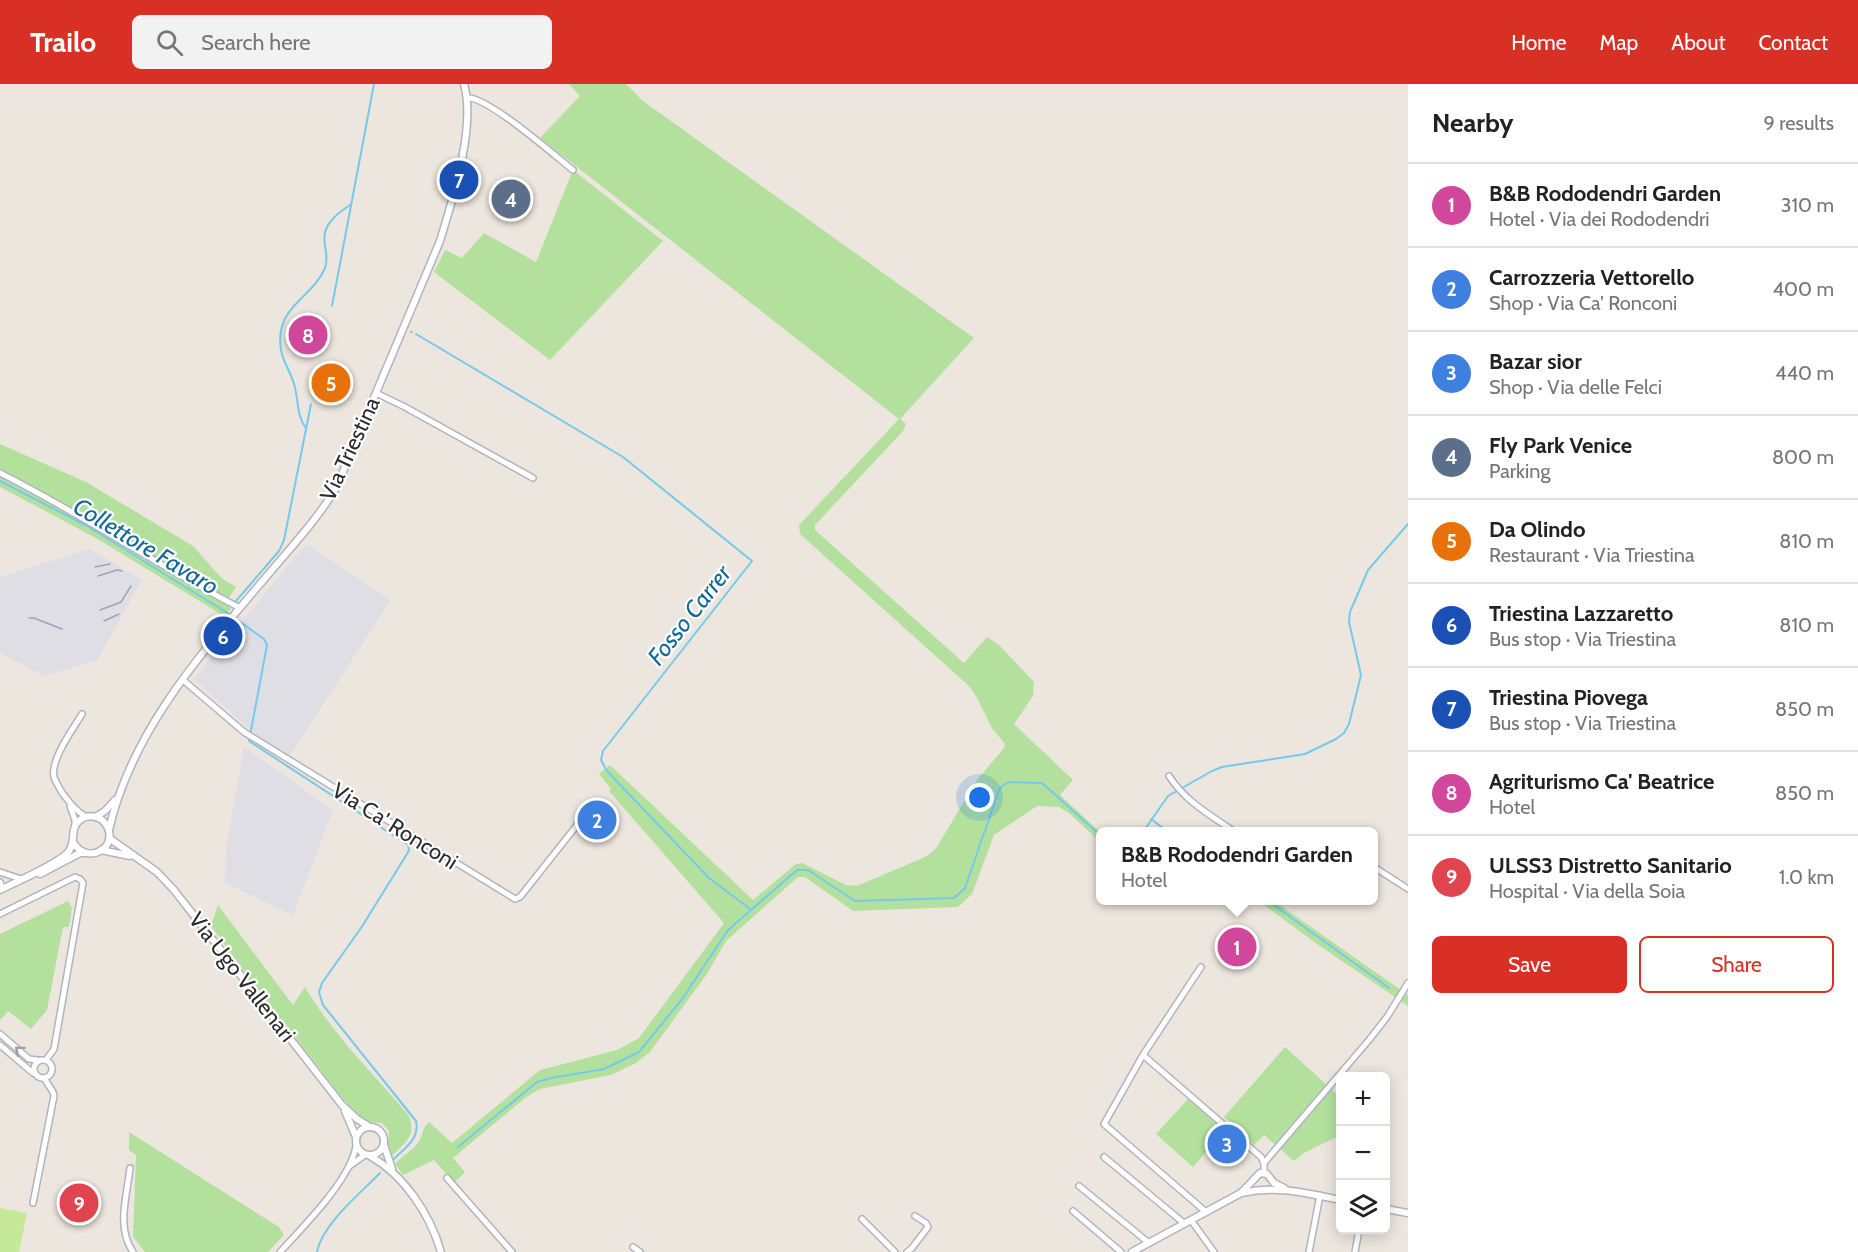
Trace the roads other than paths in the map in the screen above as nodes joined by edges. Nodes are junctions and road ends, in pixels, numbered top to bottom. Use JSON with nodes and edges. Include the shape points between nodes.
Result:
{"nodes":[{"id":1,"x":464,"y":84,"type":"edge"},
{"id":2,"x":467,"y":98,"type":"junction"},
{"id":3,"x":573,"y":170,"type":"dead end"},
{"id":4,"x":376,"y":393,"type":"junction"},
{"id":5,"x":0,"y":473,"type":"edge"},
{"id":6,"x":532,"y":478,"type":"dead end"},
{"id":7,"x":239,"y":609,"type":"junction"},
{"id":8,"x":183,"y":680,"type":"junction"},
{"id":9,"x":82,"y":714,"type":"dead end"},
{"id":10,"x":1168,"y":776,"type":"dead end"},
{"id":11,"x":116,"y":800,"type":"junction"},
{"id":12,"x":68,"y":801,"type":"junction"},
{"id":13,"x":589,"y":810,"type":"dead end"},
{"id":14,"x":86,"y":817,"type":"junction"},
{"id":15,"x":95,"y":817,"type":"junction"},
{"id":16,"x":75,"y":825,"type":"junction"},
{"id":17,"x":1229,"y":827,"type":"edge"},
{"id":18,"x":109,"y":830,"type":"junction"},
{"id":19,"x":109,"y":838,"type":"junction"},
{"id":20,"x":73,"y":842,"type":"junction"},
{"id":21,"x":101,"y":850,"type":"junction"},
{"id":22,"x":86,"y":853,"type":"junction"},
{"id":23,"x":134,"y":857,"type":"junction"},
{"id":24,"x":1378,"y":870,"type":"edge"},
{"id":25,"x":0,"y":872,"type":"edge"},
{"id":26,"x":23,"y":878,"type":"junction"},
{"id":27,"x":0,"y":887,"type":"edge"},
{"id":28,"x":1408,"y":889,"type":"edge"},
{"id":29,"x":0,"y":914,"type":"edge"},
{"id":30,"x":1201,"y":967,"type":"dead end"},
{"id":31,"x":1408,"y":983,"type":"edge"},
{"id":32,"x":0,"y":1034,"type":"edge"},
{"id":33,"x":0,"y":1045,"type":"edge"},
{"id":34,"x":1143,"y":1055,"type":"junction"},
{"id":35,"x":43,"y":1060,"type":"junction"},
{"id":36,"x":35,"y":1074,"type":"junction"},
{"id":37,"x":44,"y":1078,"type":"junction"},
{"id":38,"x":342,"y":1105,"type":"junction"},
{"id":39,"x":370,"y":1127,"type":"junction"},
{"id":40,"x":356,"y":1137,"type":"junction"},
{"id":41,"x":384,"y":1144,"type":"junction"},
{"id":42,"x":356,"y":1146,"type":"junction"},
{"id":43,"x":368,"y":1155,"type":"junction"},
{"id":44,"x":1104,"y":1157,"type":"dead end"},
{"id":45,"x":1264,"y":1163,"type":"junction"},
{"id":46,"x":350,"y":1166,"type":"junction"},
{"id":47,"x":130,"y":1168,"type":"dead end"},
{"id":48,"x":392,"y":1170,"type":"junction"},
{"id":49,"x":1264,"y":1173,"type":"junction"},
{"id":50,"x":1255,"y":1177,"type":"junction"},
{"id":51,"x":447,"y":1178,"type":"dead end"},
{"id":52,"x":1270,"y":1180,"type":"junction"},
{"id":53,"x":1079,"y":1186,"type":"dead end"},
{"id":54,"x":1284,"y":1188,"type":"junction"},
{"id":55,"x":1262,"y":1189,"type":"junction"},
{"id":56,"x":1241,"y":1193,"type":"junction"},
{"id":57,"x":1320,"y":1196,"type":"junction"},
{"id":58,"x":1336,"y":1199,"type":"edge"},
{"id":59,"x":33,"y":1203,"type":"dead end"},
{"id":60,"x":1390,"y":1210,"type":"edge"},
{"id":61,"x":1073,"y":1211,"type":"dead end"},
{"id":62,"x":1206,"y":1212,"type":"junction"},
{"id":63,"x":1408,"y":1213,"type":"edge"},
{"id":64,"x":915,"y":1216,"type":"dead end"},
{"id":65,"x":862,"y":1219,"type":"dead end"},
{"id":66,"x":1188,"y":1222,"type":"junction"},
{"id":67,"x":1358,"y":1234,"type":"edge"},
{"id":68,"x":1149,"y":1243,"type":"junction"},
{"id":69,"x":633,"y":1247,"type":"dead end"},
{"id":70,"x":1144,"y":1249,"type":"edge"},
{"id":71,"x":1309,"y":1251,"type":"edge"},
{"id":72,"x":132,"y":1252,"type":"edge"},
{"id":73,"x":280,"y":1252,"type":"edge"},
{"id":74,"x":441,"y":1252,"type":"edge"},
{"id":75,"x":512,"y":1252,"type":"edge"},
{"id":76,"x":640,"y":1252,"type":"edge"},
{"id":77,"x":895,"y":1252,"type":"edge"},
{"id":78,"x":908,"y":1252,"type":"edge"},
{"id":79,"x":1121,"y":1252,"type":"edge"},
{"id":80,"x":1132,"y":1252,"type":"edge"},
{"id":81,"x":1214,"y":1252,"type":"edge"},
{"id":82,"x":1318,"y":1252,"type":"edge"},
{"id":83,"x":1355,"y":1252,"type":"edge"}],
"edges":[{"from":1,"to":2,"type":"street","name":"Via Triestina"},
{"from":2,"to":3,"type":"street","via":[[494,108]]},
{"from":2,"to":4,"type":"street","name":"Via Triestina","via":[[465,136],[446,224]]},
{"from":4,"to":6,"type":"street"},
{"from":4,"to":7,"type":"street","name":"Via Triestina","via":[[330,498]]},
{"from":5,"to":7,"type":"street"},
{"from":7,"to":8,"type":"street","name":"Via Triestina"},
{"from":8,"to":11,"type":"street","name":"Via Triestina","via":[[141,745]]},
{"from":8,"to":13,"type":"street","name":"Via Ca' Ronconi","via":[[244,732],[514,899],[520,897]]},
{"from":9,"to":12,"type":"street","via":[[54,768],[57,784]]},
{"from":10,"to":17,"type":"street","via":[[1177,789]]},
{"from":11,"to":15,"type":"street","name":"Via Triestina"},
{"from":11,"to":18,"type":"street","name":"Via Triestina"},
{"from":12,"to":14,"type":"street"},
{"from":12,"to":16,"type":"street"},
{"from":14,"to":15,"type":"street"},
{"from":14,"to":16,"type":"street"},
{"from":15,"to":18,"type":"street"},
{"from":16,"to":20,"type":"street"},
{"from":18,"to":19,"type":"street"},
{"from":19,"to":21,"type":"street"},
{"from":19,"to":23,"type":"street","name":"Via Ugo Vallenari"},
{"from":20,"to":22,"type":"street"},
{"from":20,"to":26,"type":"street","via":[[65,855]]},
{"from":21,"to":22,"type":"street"},
{"from":21,"to":23,"type":"street","name":"Via Ugo Vallenari"},
{"from":22,"to":26,"type":"street"},
{"from":23,"to":38,"type":"street","name":"Via Ugo Vallenari","via":[[174,890]]},
{"from":24,"to":28,"type":"street"},
{"from":25,"to":26,"type":"street"},
{"from":26,"to":27,"type":"street"},
{"from":29,"to":35,"type":"street","via":[[75,877],[83,883],[54,1049]]},
{"from":30,"to":34,"type":"street"},
{"from":31,"to":45,"type":"street","via":[[1369,1040]]},
{"from":35,"to":32,"type":"street","one_way":true,"via":[[29,1059]]},
{"from":33,"to":36,"type":"street"},
{"from":34,"to":45,"type":"street"},
{"from":34,"to":62,"type":"street","via":[[1104,1124]]},
{"from":35,"to":36,"type":"street","via":[[34,1064]]},
{"from":35,"to":37,"type":"street","via":[[52,1069]]},
{"from":36,"to":37,"type":"street"},
{"from":37,"to":59,"type":"street","via":[[54,1096]]},
{"from":38,"to":39,"type":"street","name":"Via Ugo Vallenari"},
{"from":38,"to":40,"type":"street","name":"Via Ugo Vallenari"},
{"from":39,"to":40,"type":"street"},
{"from":39,"to":41,"type":"street","name":"Via Ugo Vallenari","via":[[379,1130]]},
{"from":40,"to":42,"type":"street","name":"Via Ugo Vallenari"},
{"from":41,"to":43,"type":"street","via":[[379,1152]]},
{"from":41,"to":48,"type":"street","name":"Via Ugo Vallenari"},
{"from":42,"to":43,"type":"street","name":"Via Ugo Vallenari"},
{"from":42,"to":46,"type":"street"},
{"from":43,"to":46,"type":"street"},
{"from":43,"to":48,"type":"street","name":"Via Ugo Vallenari"},
{"from":44,"to":66,"type":"street"},
{"from":45,"to":49,"type":"street"},
{"from":46,"to":73,"type":"street"},
{"from":47,"to":72,"type":"street","via":[[123,1220]]},
{"from":48,"to":74,"type":"street","name":"Via Ugo Vallenari","via":[[422,1209]]},
{"from":49,"to":50,"type":"street"},
{"from":49,"to":52,"type":"street"},
{"from":50,"to":55,"type":"street","via":[[1256,1186]]},
{"from":50,"to":56,"type":"street"},
{"from":51,"to":75,"type":"street"},
{"from":52,"to":54,"type":"street"},
{"from":52,"to":55,"type":"street","via":[[1269,1186]]},
{"from":53,"to":68,"type":"street"},
{"from":54,"to":55,"type":"street"},
{"from":54,"to":57,"type":"street"},
{"from":55,"to":56,"type":"street"},
{"from":56,"to":62,"type":"street"},
{"from":57,"to":58,"type":"street"},
{"from":57,"to":71,"type":"street"},
{"from":60,"to":63,"type":"street"},
{"from":61,"to":79,"type":"street"},
{"from":62,"to":66,"type":"street"},
{"from":64,"to":78,"type":"street","via":[[928,1227]]},
{"from":65,"to":77,"type":"street"},
{"from":66,"to":68,"type":"street"},
{"from":66,"to":81,"type":"street"},
{"from":67,"to":83,"type":"street"},
{"from":68,"to":70,"type":"street"},
{"from":69,"to":76,"type":"street"},
{"from":70,"to":80,"type":"street"},
{"from":71,"to":82,"type":"street"}]}
